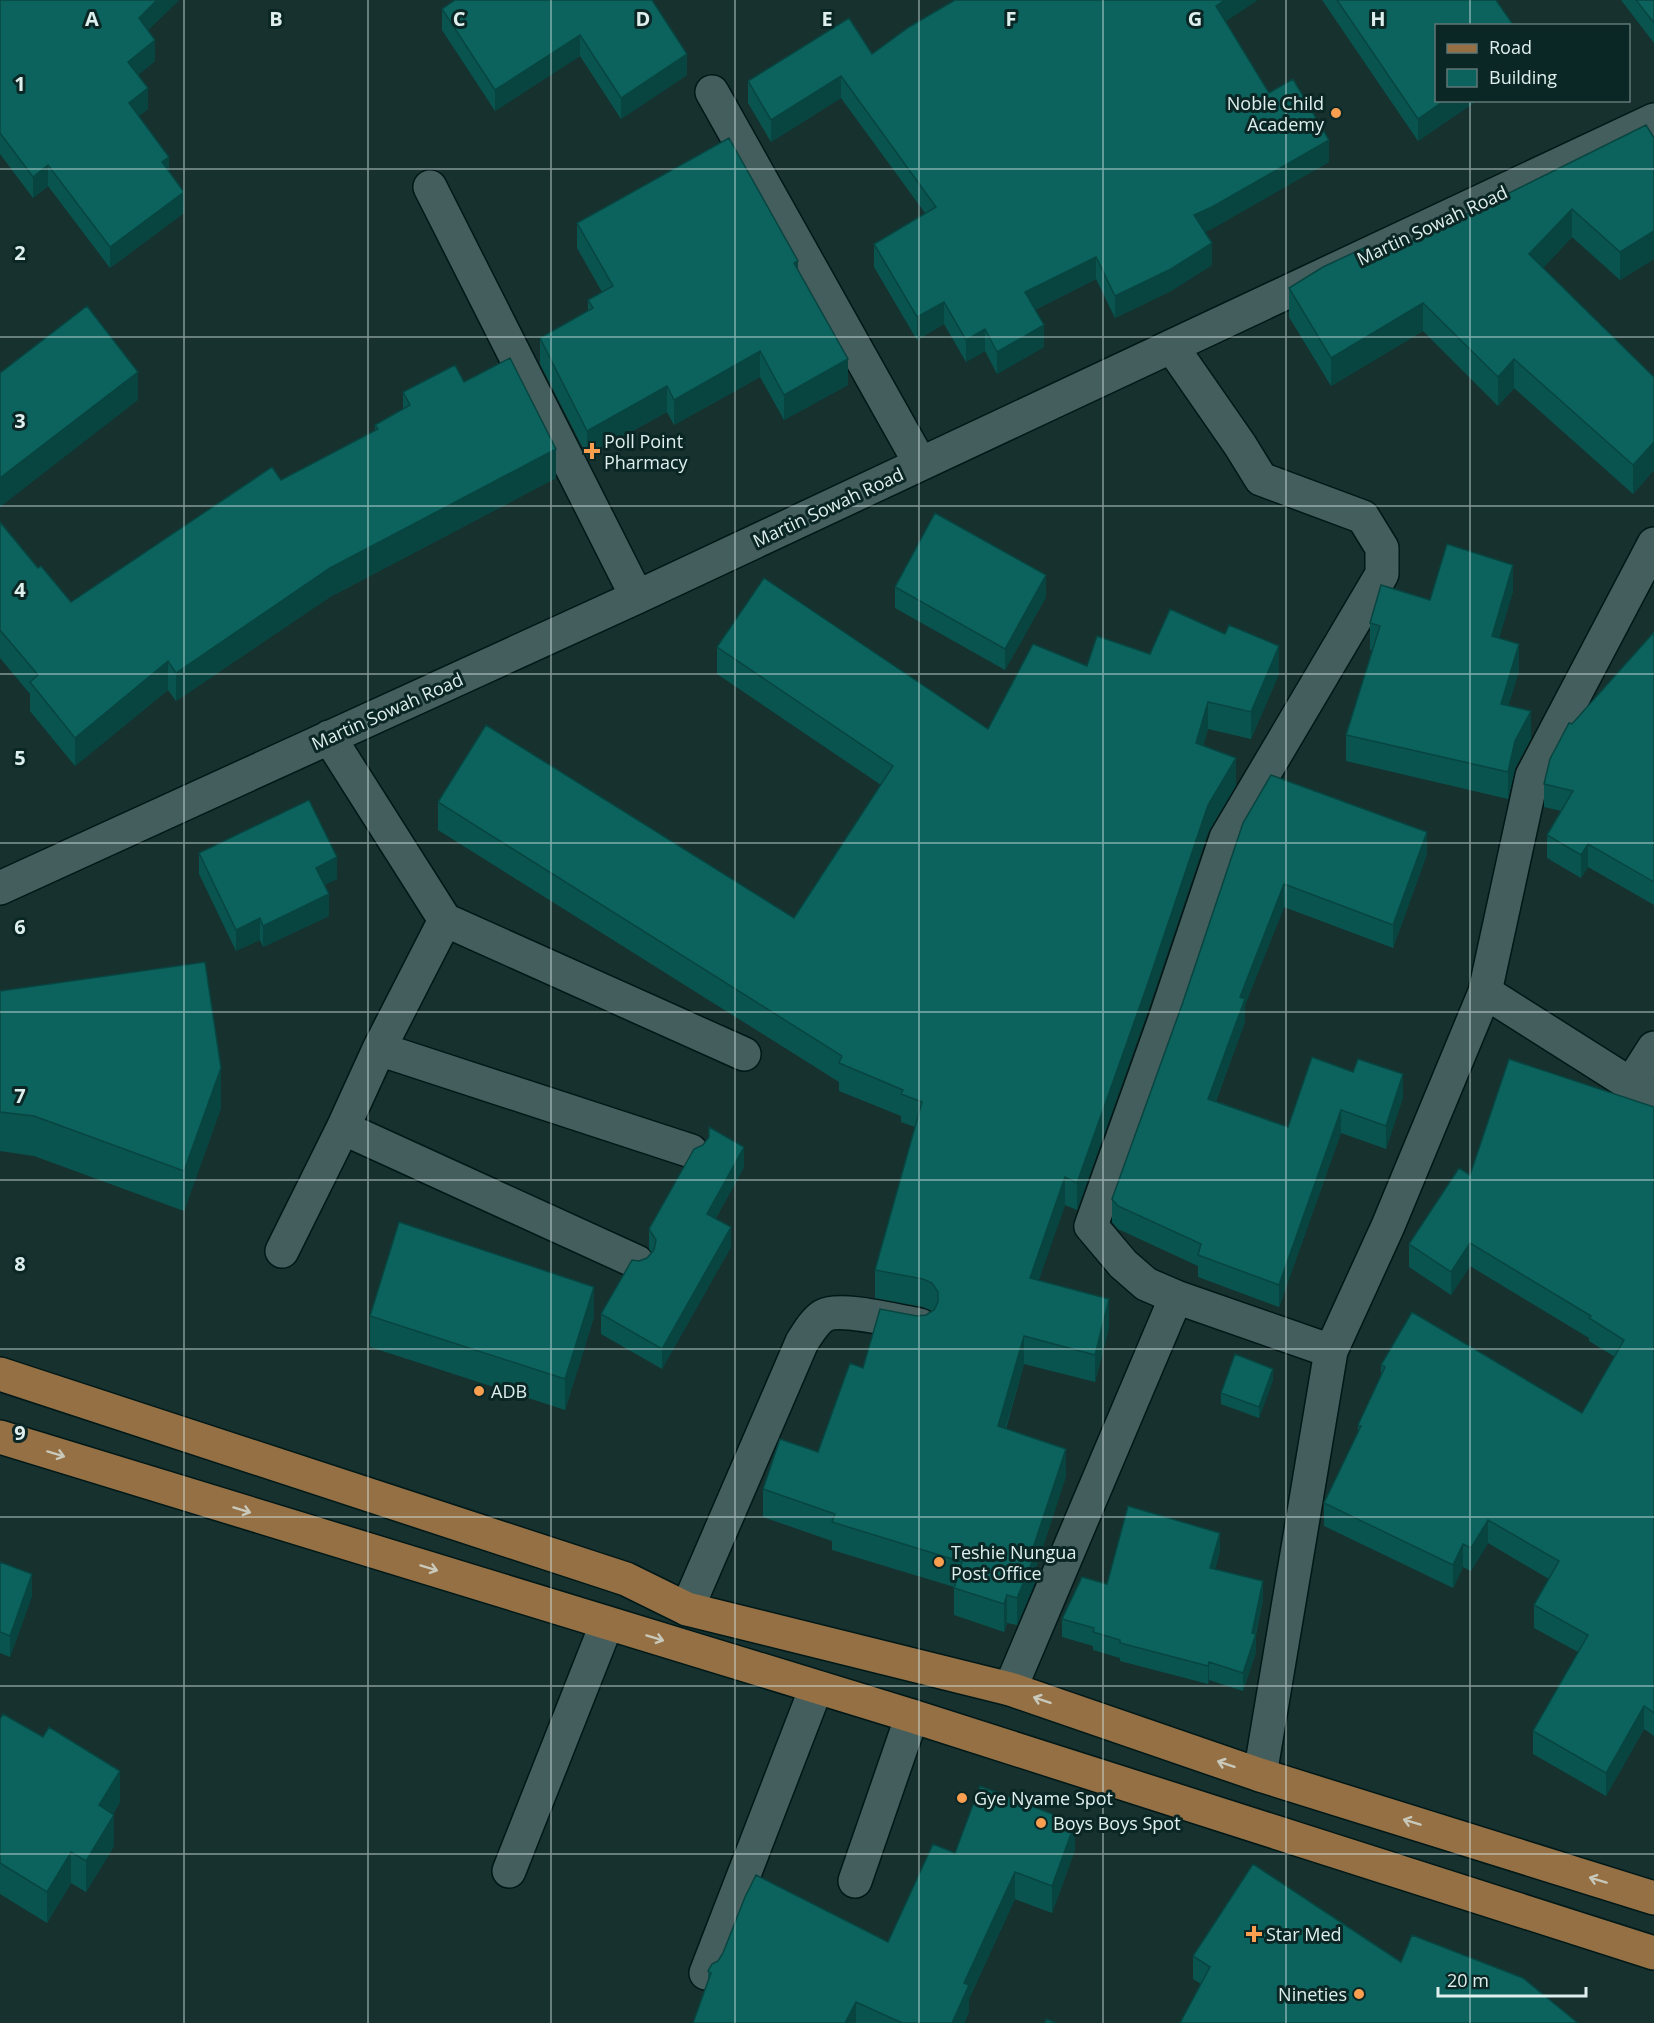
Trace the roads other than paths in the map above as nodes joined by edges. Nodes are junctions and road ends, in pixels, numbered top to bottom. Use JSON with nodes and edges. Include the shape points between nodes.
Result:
{"nodes":[{"id":1,"x":711,"y":92,"type":"dead end"},
{"id":2,"x":1654,"y":121,"type":"edge"},
{"id":3,"x":430,"y":187,"type":"dead end"},
{"id":4,"x":1172,"y":347,"type":"junction"},
{"id":5,"x":920,"y":463,"type":"junction"},
{"id":6,"x":1654,"y":544,"type":"edge"},
{"id":7,"x":637,"y":597,"type":"junction"},
{"id":8,"x":329,"y":737,"type":"junction"},
{"id":9,"x":0,"y":888,"type":"edge"},
{"id":10,"x":446,"y":920,"type":"junction"},
{"id":11,"x":1485,"y":992,"type":"junction"},
{"id":12,"x":379,"y":1048,"type":"junction"},
{"id":13,"x":1654,"y":1048,"type":"edge"},
{"id":14,"x":744,"y":1054,"type":"dead end"},
{"id":15,"x":1643,"y":1092,"type":"edge"},
{"id":16,"x":343,"y":1128,"type":"junction"},
{"id":17,"x":691,"y":1151,"type":"edge"},
{"id":18,"x":282,"y":1251,"type":"dead end"},
{"id":19,"x":637,"y":1262,"type":"edge"},
{"id":20,"x":1176,"y":1297,"type":"junction"},
{"id":21,"x":920,"y":1325,"type":"edge"},
{"id":22,"x":1331,"y":1350,"type":"junction"},
{"id":23,"x":0,"y":1374,"type":"edge"},
{"id":24,"x":0,"y":1437,"type":"edge"},
{"id":25,"x":687,"y":1609,"type":"junction"},
{"id":26,"x":607,"y":1623,"type":"junction"},
{"id":27,"x":816,"y":1688,"type":"junction"},
{"id":28,"x":1010,"y":1689,"type":"junction"},
{"id":29,"x":912,"y":1716,"type":"junction"},
{"id":30,"x":1260,"y":1775,"type":"junction"},
{"id":31,"x":509,"y":1871,"type":"dead end"},
{"id":32,"x":855,"y":1881,"type":"dead end"},
{"id":33,"x":1654,"y":1898,"type":"edge"},
{"id":34,"x":1654,"y":1953,"type":"edge"},
{"id":35,"x":706,"y":1973,"type":"edge"}],
"edges":[{"from":1,"to":5,"type":"street"},
{"from":2,"to":4,"type":"street","name":"Martin Sowah Road"},
{"from":3,"to":7,"type":"street"},
{"from":4,"to":5,"type":"street","name":"Martin Sowah Road"},
{"from":4,"to":20,"type":"street","via":[[1261,479],[1364,517],[1382,548],[1382,573],[1226,838],[1091,1226],[1146,1284]]},
{"from":5,"to":7,"type":"street","name":"Martin Sowah Road"},
{"from":6,"to":11,"type":"street","via":[[1532,776]]},
{"from":7,"to":8,"type":"street","name":"Martin Sowah Road"},
{"from":8,"to":9,"type":"street","name":"Martin Sowah Road"},
{"from":8,"to":10,"type":"street"},
{"from":10,"to":12,"type":"street"},
{"from":10,"to":14,"type":"street"},
{"from":11,"to":15,"type":"street"},
{"from":11,"to":22,"type":"street","via":[[1388,1226]]},
{"from":12,"to":16,"type":"street"},
{"from":12,"to":17,"type":"street"},
{"from":13,"to":15,"type":"street"},
{"from":16,"to":18,"type":"street"},
{"from":16,"to":19,"type":"street"},
{"from":20,"to":22,"type":"street"},
{"from":20,"to":28,"type":"street"},
{"from":21,"to":25,"type":"street","via":[[838,1311],[822,1317],[811,1329]]},
{"from":22,"to":30,"type":"street"},
{"from":23,"to":25,"type":"main road","via":[[626,1579]]},
{"from":24,"to":26,"type":"main road","one_way":true},
{"from":25,"to":28,"type":"main road"},
{"from":26,"to":27,"type":"main road","one_way":true},
{"from":26,"to":31,"type":"street"},
{"from":27,"to":29,"type":"main road"},
{"from":27,"to":35,"type":"street"},
{"from":30,"to":28,"type":"main road","one_way":true},
{"from":29,"to":32,"type":"street"},
{"from":29,"to":34,"type":"main road"},
{"from":33,"to":30,"type":"main road","one_way":true}]}
